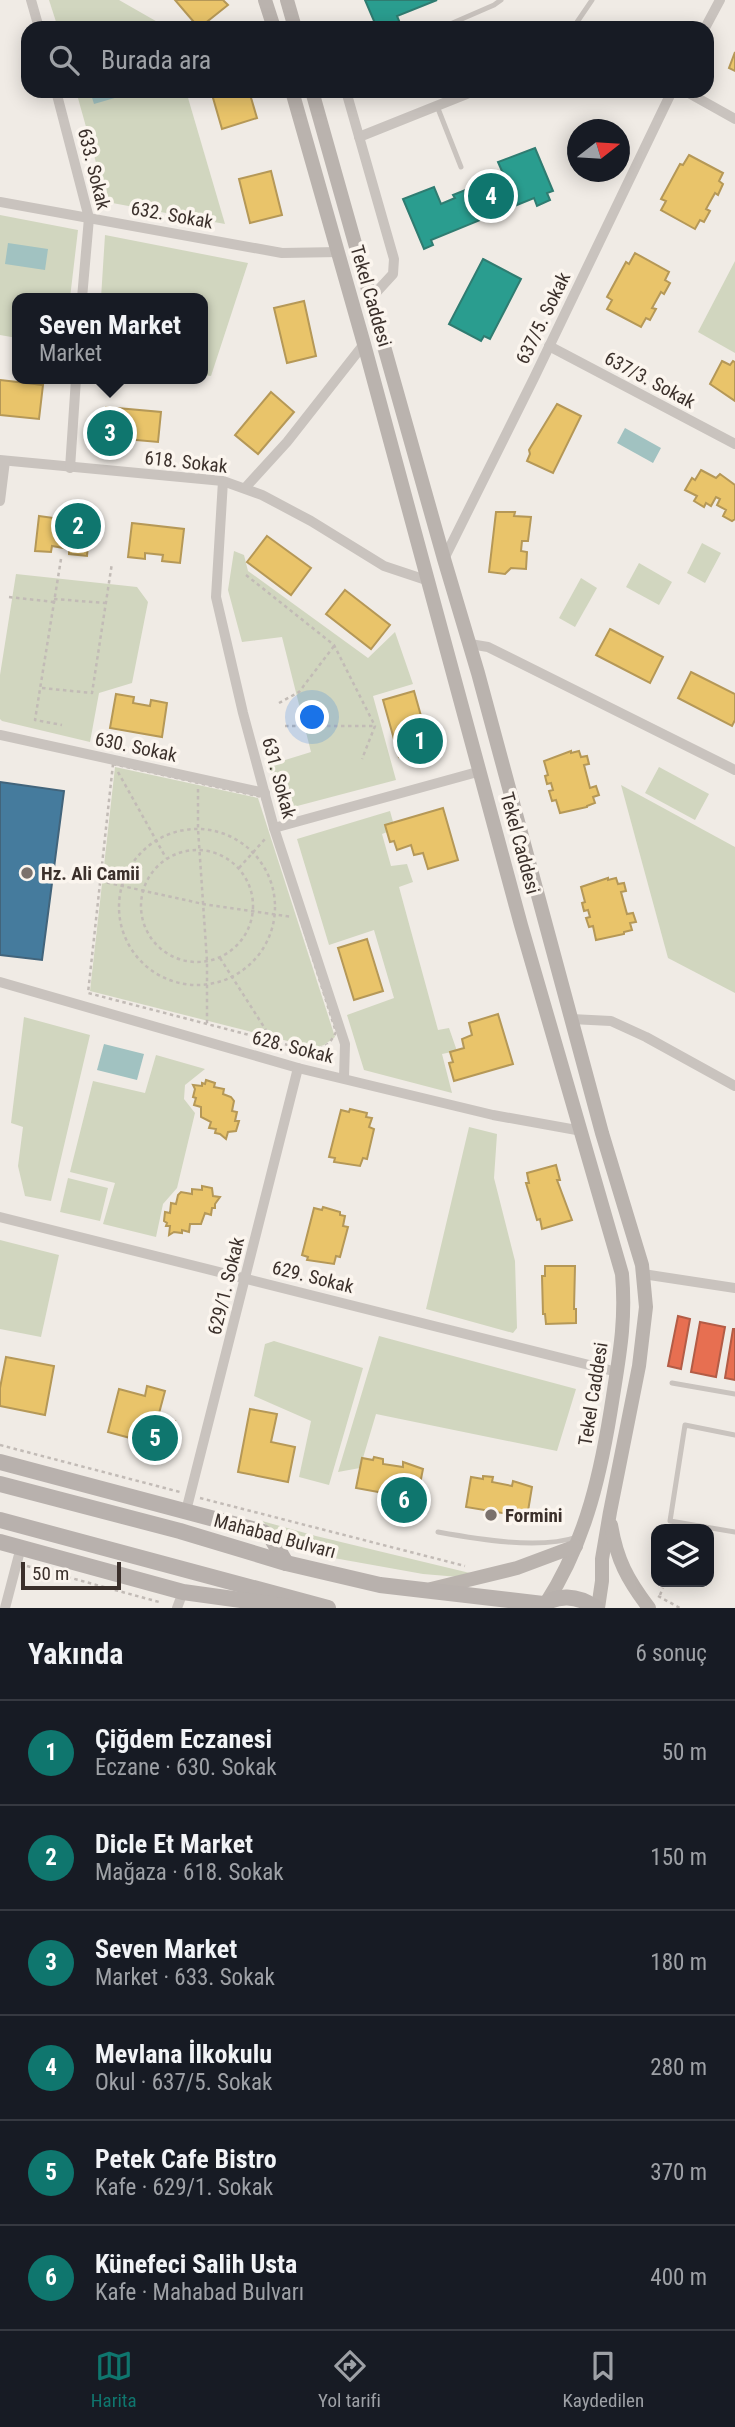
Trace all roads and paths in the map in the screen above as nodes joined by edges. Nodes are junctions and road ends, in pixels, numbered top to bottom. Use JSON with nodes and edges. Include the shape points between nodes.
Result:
{"nodes":[{"id":1,"x":31,"y":0,"type":"edge"},
{"id":2,"x":265,"y":0,"type":"edge"},
{"id":3,"x":287,"y":0,"type":"edge"},
{"id":4,"x":501,"y":0,"type":"edge"},
{"id":5,"x":592,"y":0,"type":"edge"},
{"id":6,"x":720,"y":0,"type":"edge"},
{"id":7,"x":37,"y":21,"type":"edge"},
{"id":8,"x":272,"y":21,"type":"edge"},
{"id":9,"x":293,"y":21,"type":"edge"},
{"id":10,"x":458,"y":21,"type":"edge"},
{"id":11,"x":578,"y":21,"type":"edge"},
{"id":12,"x":709,"y":21,"type":"edge"},
{"id":13,"x":58,"y":98,"type":"edge"},
{"id":14,"x":294,"y":98,"type":"edge"},
{"id":15,"x":314,"y":98,"type":"edge"},
{"id":16,"x":348,"y":98,"type":"edge"},
{"id":17,"x":456,"y":98,"type":"edge"},
{"id":18,"x":669,"y":98,"type":"edge"},
{"id":19,"x":698,"y":98,"type":"edge"},
{"id":20,"x":437,"y":106,"type":"junction"},
{"id":21,"x":735,"y":119,"type":"edge"},
{"id":22,"x":359,"y":137,"type":"junction"},
{"id":23,"x":461,"y":167,"type":"dead end"},
{"id":24,"x":0,"y":202,"type":"edge"},
{"id":25,"x":89,"y":218,"type":"junction"},
{"id":26,"x":339,"y":252,"type":"junction"},
{"id":27,"x":82,"y":293,"type":"edge"},
{"id":28,"x":371,"y":298,"type":"junction"},
{"id":29,"x":364,"y":344,"type":"junction"},
{"id":30,"x":549,"y":346,"type":"junction"},
{"id":31,"x":76,"y":384,"type":"edge"},
{"id":32,"x":735,"y":444,"type":"edge"},
{"id":33,"x":2,"y":460,"type":"edge"},
{"id":34,"x":70,"y":468,"type":"junction"},
{"id":35,"x":223,"y":481,"type":"junction"},
{"id":36,"x":245,"y":488,"type":"junction"},
{"id":37,"x":0,"y":501,"type":"edge"},
{"id":38,"x":61,"y":559,"type":"dead end"},
{"id":39,"x":444,"y":559,"type":"junction"},
{"id":40,"x":112,"y":562,"type":"dead end"},
{"id":41,"x":246,"y":575,"type":"dead end"},
{"id":42,"x":429,"y":581,"type":"junction"},
{"id":43,"x":9,"y":597,"type":"dead end"},
{"id":44,"x":54,"y":601,"type":"junction"},
{"id":45,"x":105,"y":603,"type":"junction"},
{"id":46,"x":470,"y":644,"type":"junction"},
{"id":47,"x":334,"y":645,"type":"junction"},
{"id":48,"x":41,"y":688,"type":"junction"},
{"id":49,"x":279,"y":702,"type":"dead end"},
{"id":50,"x":62,"y":725,"type":"dead end"},
{"id":51,"x":285,"y":726,"type":"dead end"},
{"id":52,"x":375,"y":726,"type":"junction"},
{"id":53,"x":0,"y":735,"type":"edge"},
{"id":54,"x":362,"y":759,"type":"dead end"},
{"id":55,"x":110,"y":762,"type":"junction"},
{"id":56,"x":735,"y":770,"type":"edge"},
{"id":57,"x":481,"y":771,"type":"junction"},
{"id":58,"x":198,"y":782,"type":"junction"},
{"id":59,"x":265,"y":793,"type":"junction"},
{"id":60,"x":198,"y":829,"type":"junction"},
{"id":61,"x":273,"y":830,"type":"junction"},
{"id":62,"x":155,"y":841,"type":"junction"},
{"id":63,"x":200,"y":849,"type":"junction"},
{"id":64,"x":253,"y":852,"type":"junction"},
{"id":65,"x":166,"y":859,"type":"junction"},
{"id":66,"x":239,"y":868,"type":"junction"},
{"id":67,"x":100,"y":881,"type":"junction"},
{"id":68,"x":122,"y":885,"type":"junction"},
{"id":69,"x":143,"y":890,"type":"junction"},
{"id":70,"x":202,"y":904,"type":"junction"},
{"id":71,"x":253,"y":913,"type":"junction"},
{"id":72,"x":274,"y":915,"type":"junction"},
{"id":73,"x":302,"y":918,"type":"junction"},
{"id":74,"x":220,"y":958,"type":"junction"},
{"id":75,"x":207,"y":961,"type":"junction"},
{"id":76,"x":232,"y":976,"type":"junction"},
{"id":77,"x":0,"y":982,"type":"edge"},
{"id":78,"x":206,"y":984,"type":"junction"},
{"id":79,"x":571,"y":1019,"type":"junction"},
{"id":80,"x":206,"y":1024,"type":"junction"},
{"id":81,"x":275,"y":1041,"type":"junction"},
{"id":82,"x":285,"y":1064,"type":"junction"},
{"id":83,"x":298,"y":1068,"type":"junction"},
{"id":84,"x":344,"y":1077,"type":"junction"},
{"id":85,"x":735,"y":1086,"type":"edge"},
{"id":86,"x":582,"y":1131,"type":"junction"},
{"id":87,"x":0,"y":1217,"type":"edge"},
{"id":88,"x":643,"y":1274,"type":"junction"},
{"id":89,"x":246,"y":1279,"type":"junction"},
{"id":90,"x":735,"y":1288,"type":"edge"},
{"id":91,"x":617,"y":1372,"type":"junction"},
{"id":92,"x":671,"y":1383,"type":"dead end"},
{"id":93,"x":735,"y":1394,"type":"edge"},
{"id":94,"x":735,"y":1435,"type":"edge"},
{"id":95,"x":0,"y":1445,"type":"edge"},
{"id":96,"x":0,"y":1462,"type":"edge"},
{"id":97,"x":0,"y":1484,"type":"edge"},
{"id":98,"x":188,"y":1503,"type":"junction"},
{"id":99,"x":610,"y":1512,"type":"junction"},
{"id":100,"x":0,"y":1520,"type":"edge"},
{"id":101,"x":438,"y":1532,"type":"dead end"},
{"id":102,"x":735,"y":1532,"type":"edge"},
{"id":103,"x":578,"y":1541,"type":"junction"},
{"id":104,"x":0,"y":1542,"type":"edge"},
{"id":105,"x":19,"y":1555,"type":"junction"},
{"id":106,"x":286,"y":1563,"type":"junction"},
{"id":107,"x":468,"y":1567,"type":"dead end"},
{"id":108,"x":426,"y":1590,"type":"junction"},
{"id":109,"x":651,"y":1591,"type":"dead end"},
{"id":110,"x":179,"y":1602,"type":"edge"},
{"id":111,"x":543,"y":1605,"type":"edge"},
{"id":112,"x":5,"y":1608,"type":"edge"},
{"id":113,"x":300,"y":1608,"type":"edge"},
{"id":114,"x":328,"y":1608,"type":"edge"},
{"id":115,"x":597,"y":1608,"type":"edge"},
{"id":116,"x":649,"y":1608,"type":"edge"},
{"id":117,"x":680,"y":1608,"type":"edge"}],
"edges":[{"from":1,"to":7,"type":"street"},
{"from":2,"to":8,"type":"main road"},
{"from":3,"to":9,"type":"main road"},
{"from":4,"to":10,"type":"lane"},
{"from":5,"to":11,"type":"lane"},
{"from":6,"to":12,"type":"street"},
{"from":13,"to":25,"type":"street","name":"633. Sokak"},
{"from":14,"to":26,"type":"main road","name":"Tekel Caddesi"},
{"from":15,"to":28,"type":"main road"},
{"from":16,"to":22,"type":"street"},
{"from":17,"to":20,"type":"street"},
{"from":18,"to":30,"type":"street","name":"637/5. Sokak"},
{"from":19,"to":21,"type":"street"},
{"from":20,"to":22,"type":"street"},
{"from":20,"to":23,"type":"lane"},
{"from":22,"to":28,"type":"street","via":[[394,259],[393,275]]},
{"from":24,"to":25,"type":"street","name":"632. Sokak"},
{"from":25,"to":26,"type":"street","name":"632. Sokak","via":[[282,253]]},
{"from":25,"to":27,"type":"street","name":"633. Sokak"},
{"from":26,"to":29,"type":"main road","name":"Tekel Caddesi"},
{"from":28,"to":39,"type":"main road"},
{"from":29,"to":36,"type":"street"},
{"from":29,"to":42,"type":"main road","name":"Tekel Caddesi"},
{"from":30,"to":32,"type":"street","name":"637/3. Sokak"},
{"from":30,"to":39,"type":"street","name":"637/5. Sokak"},
{"from":31,"to":34,"type":"street"},
{"from":33,"to":34,"type":"street","name":"618. Sokak"},
{"from":33,"to":37,"type":"street"},
{"from":34,"to":35,"type":"street","name":"618. Sokak"},
{"from":35,"to":36,"type":"street","name":"618. Sokak"},
{"from":35,"to":59,"type":"street","name":"631. Sokak","via":[[216,597]]},
{"from":36,"to":42,"type":"street","name":"618. Sokak","via":[[311,521],[384,566]]},
{"from":38,"to":44,"type":"path"},
{"from":39,"to":46,"type":"main road"},
{"from":40,"to":45,"type":"path"},
{"from":41,"to":47,"type":"path"},
{"from":42,"to":57,"type":"main road","name":"Tekel Caddesi"},
{"from":43,"to":44,"type":"path"},
{"from":44,"to":45,"type":"path"},
{"from":44,"to":48,"type":"path"},
{"from":45,"to":48,"type":"path","via":[[92,693]]},
{"from":46,"to":56,"type":"street","via":[[488,646]]},
{"from":46,"to":79,"type":"main road"},
{"from":47,"to":49,"type":"path","via":[[299,692]]},
{"from":47,"to":52,"type":"path"},
{"from":48,"to":50,"type":"path","via":[[35,720]]},
{"from":51,"to":52,"type":"path"},
{"from":52,"to":54,"type":"path"},
{"from":53,"to":55,"type":"street","name":"630. Sokak"},
{"from":55,"to":58,"type":"path"},
{"from":55,"to":59,"type":"street","name":"630. Sokak"},
{"from":55,"to":62,"type":"path"},
{"from":55,"to":67,"type":"path"},
{"from":57,"to":61,"type":"street"},
{"from":57,"to":86,"type":"main road","name":"Tekel Caddesi"},
{"from":58,"to":60,"type":"path"},
{"from":58,"to":61,"type":"path","via":[[262,797]]},
{"from":59,"to":61,"type":"street","name":"631. Sokak"},
{"from":60,"to":62,"type":"path","via":[[184,829]]},
{"from":60,"to":63,"type":"path"},
{"from":60,"to":64,"type":"path","via":[[234,838]]},
{"from":61,"to":64,"type":"path"},
{"from":61,"to":73,"type":"street","name":"631. Sokak"},
{"from":61,"to":73,"type":"path"},
{"from":62,"to":65,"type":"path"},
{"from":62,"to":68,"type":"path","via":[[139,853]]},
{"from":63,"to":65,"type":"path"},
{"from":63,"to":66,"type":"path","via":[[220,854]]},
{"from":63,"to":70,"type":"path"},
{"from":64,"to":66,"type":"path"},
{"from":64,"to":72,"type":"path","via":[[269,875]]},
{"from":65,"to":69,"type":"path","via":[[152,871]]},
{"from":66,"to":71,"type":"path","via":[[253,897]]},
{"from":67,"to":68,"type":"path"},
{"from":67,"to":80,"type":"path","via":[[88,993]]},
{"from":68,"to":69,"type":"path"},
{"from":68,"to":78,"type":"path","via":[[118,900],[121,926],[131,950],[149,970],[172,982]]},
{"from":69,"to":70,"type":"path"},
{"from":69,"to":75,"type":"path","via":[[144,924],[153,941],[183,961]]},
{"from":70,"to":71,"type":"path"},
{"from":70,"to":75,"type":"path"},
{"from":71,"to":72,"type":"path"},
{"from":71,"to":74,"type":"path","via":[[247,933]]},
{"from":72,"to":73,"type":"path"},
{"from":72,"to":76,"type":"path","via":[[263,949],[246,969]]},
{"from":73,"to":81,"type":"path","via":[[336,1032],[331,1043],[320,1050]]},
{"from":73,"to":84,"type":"street","name":"631. Sokak","via":[[345,1044]]},
{"from":74,"to":75,"type":"path"},
{"from":74,"to":76,"type":"path"},
{"from":75,"to":78,"type":"path"},
{"from":76,"to":78,"type":"path"},
{"from":76,"to":81,"type":"path"},
{"from":77,"to":82,"type":"street","name":"628. Sokak"},
{"from":78,"to":80,"type":"path"},
{"from":79,"to":85,"type":"street","via":[[611,1021]]},
{"from":79,"to":88,"type":"main road"},
{"from":80,"to":81,"type":"path"},
{"from":81,"to":82,"type":"path"},
{"from":82,"to":83,"type":"street","name":"628. Sokak"},
{"from":83,"to":84,"type":"street","name":"628. Sokak"},
{"from":83,"to":89,"type":"street","name":"629/1. Sokak"},
{"from":84,"to":86,"type":"street","name":"628. Sokak","via":[[493,1115]]},
{"from":86,"to":91,"type":"main road","name":"Tekel Caddesi","via":[[622,1274],[625,1311]]},
{"from":87,"to":89,"type":"street","name":"629. Sokak"},
{"from":88,"to":90,"type":"street"},
{"from":88,"to":99,"type":"main road","via":[[646,1307],[639,1366]]},
{"from":89,"to":91,"type":"street","name":"629. Sokak"},
{"from":89,"to":98,"type":"street","name":"629/1. Sokak"},
{"from":91,"to":103,"type":"main road","name":"Tekel Caddesi","via":[[597,1481]]},
{"from":92,"to":93,"type":"lane"},
{"from":94,"to":102,"type":"lane","via":[[685,1425],[670,1521]]},
{"from":95,"to":98,"type":"path"},
{"from":96,"to":98,"type":"main road"},
{"from":97,"to":106,"type":"main road","name":"Mahabad Bulvarı"},
{"from":98,"to":106,"type":"main road","via":[[263,1532]]},
{"from":98,"to":107,"type":"path"},
{"from":99,"to":115,"type":"main road"},
{"from":99,"to":116,"type":"main road","via":[[624,1573]]},
{"from":100,"to":114,"type":"main road"},
{"from":101,"to":103,"type":"lane","via":[[512,1542]]},
{"from":103,"to":108,"type":"main road","via":[[517,1568]]},
{"from":103,"to":111,"type":"main road","name":"Tekel Caddesi"},
{"from":104,"to":105,"type":"main road"},
{"from":105,"to":110,"type":"main road"},
{"from":105,"to":110,"type":"path"},
{"from":105,"to":112,"type":"street"},
{"from":106,"to":108,"type":"main road","name":"Mahabad Bulvarı","via":[[380,1585]]},
{"from":108,"to":111,"type":"main road","name":"Mahabad Bulvarı"},
{"from":109,"to":117,"type":"path"},
{"from":110,"to":113,"type":"main road"},
{"from":111,"to":115,"type":"main road","name":"Mahabad Bulvarı","via":[[565,1597]]}]}
